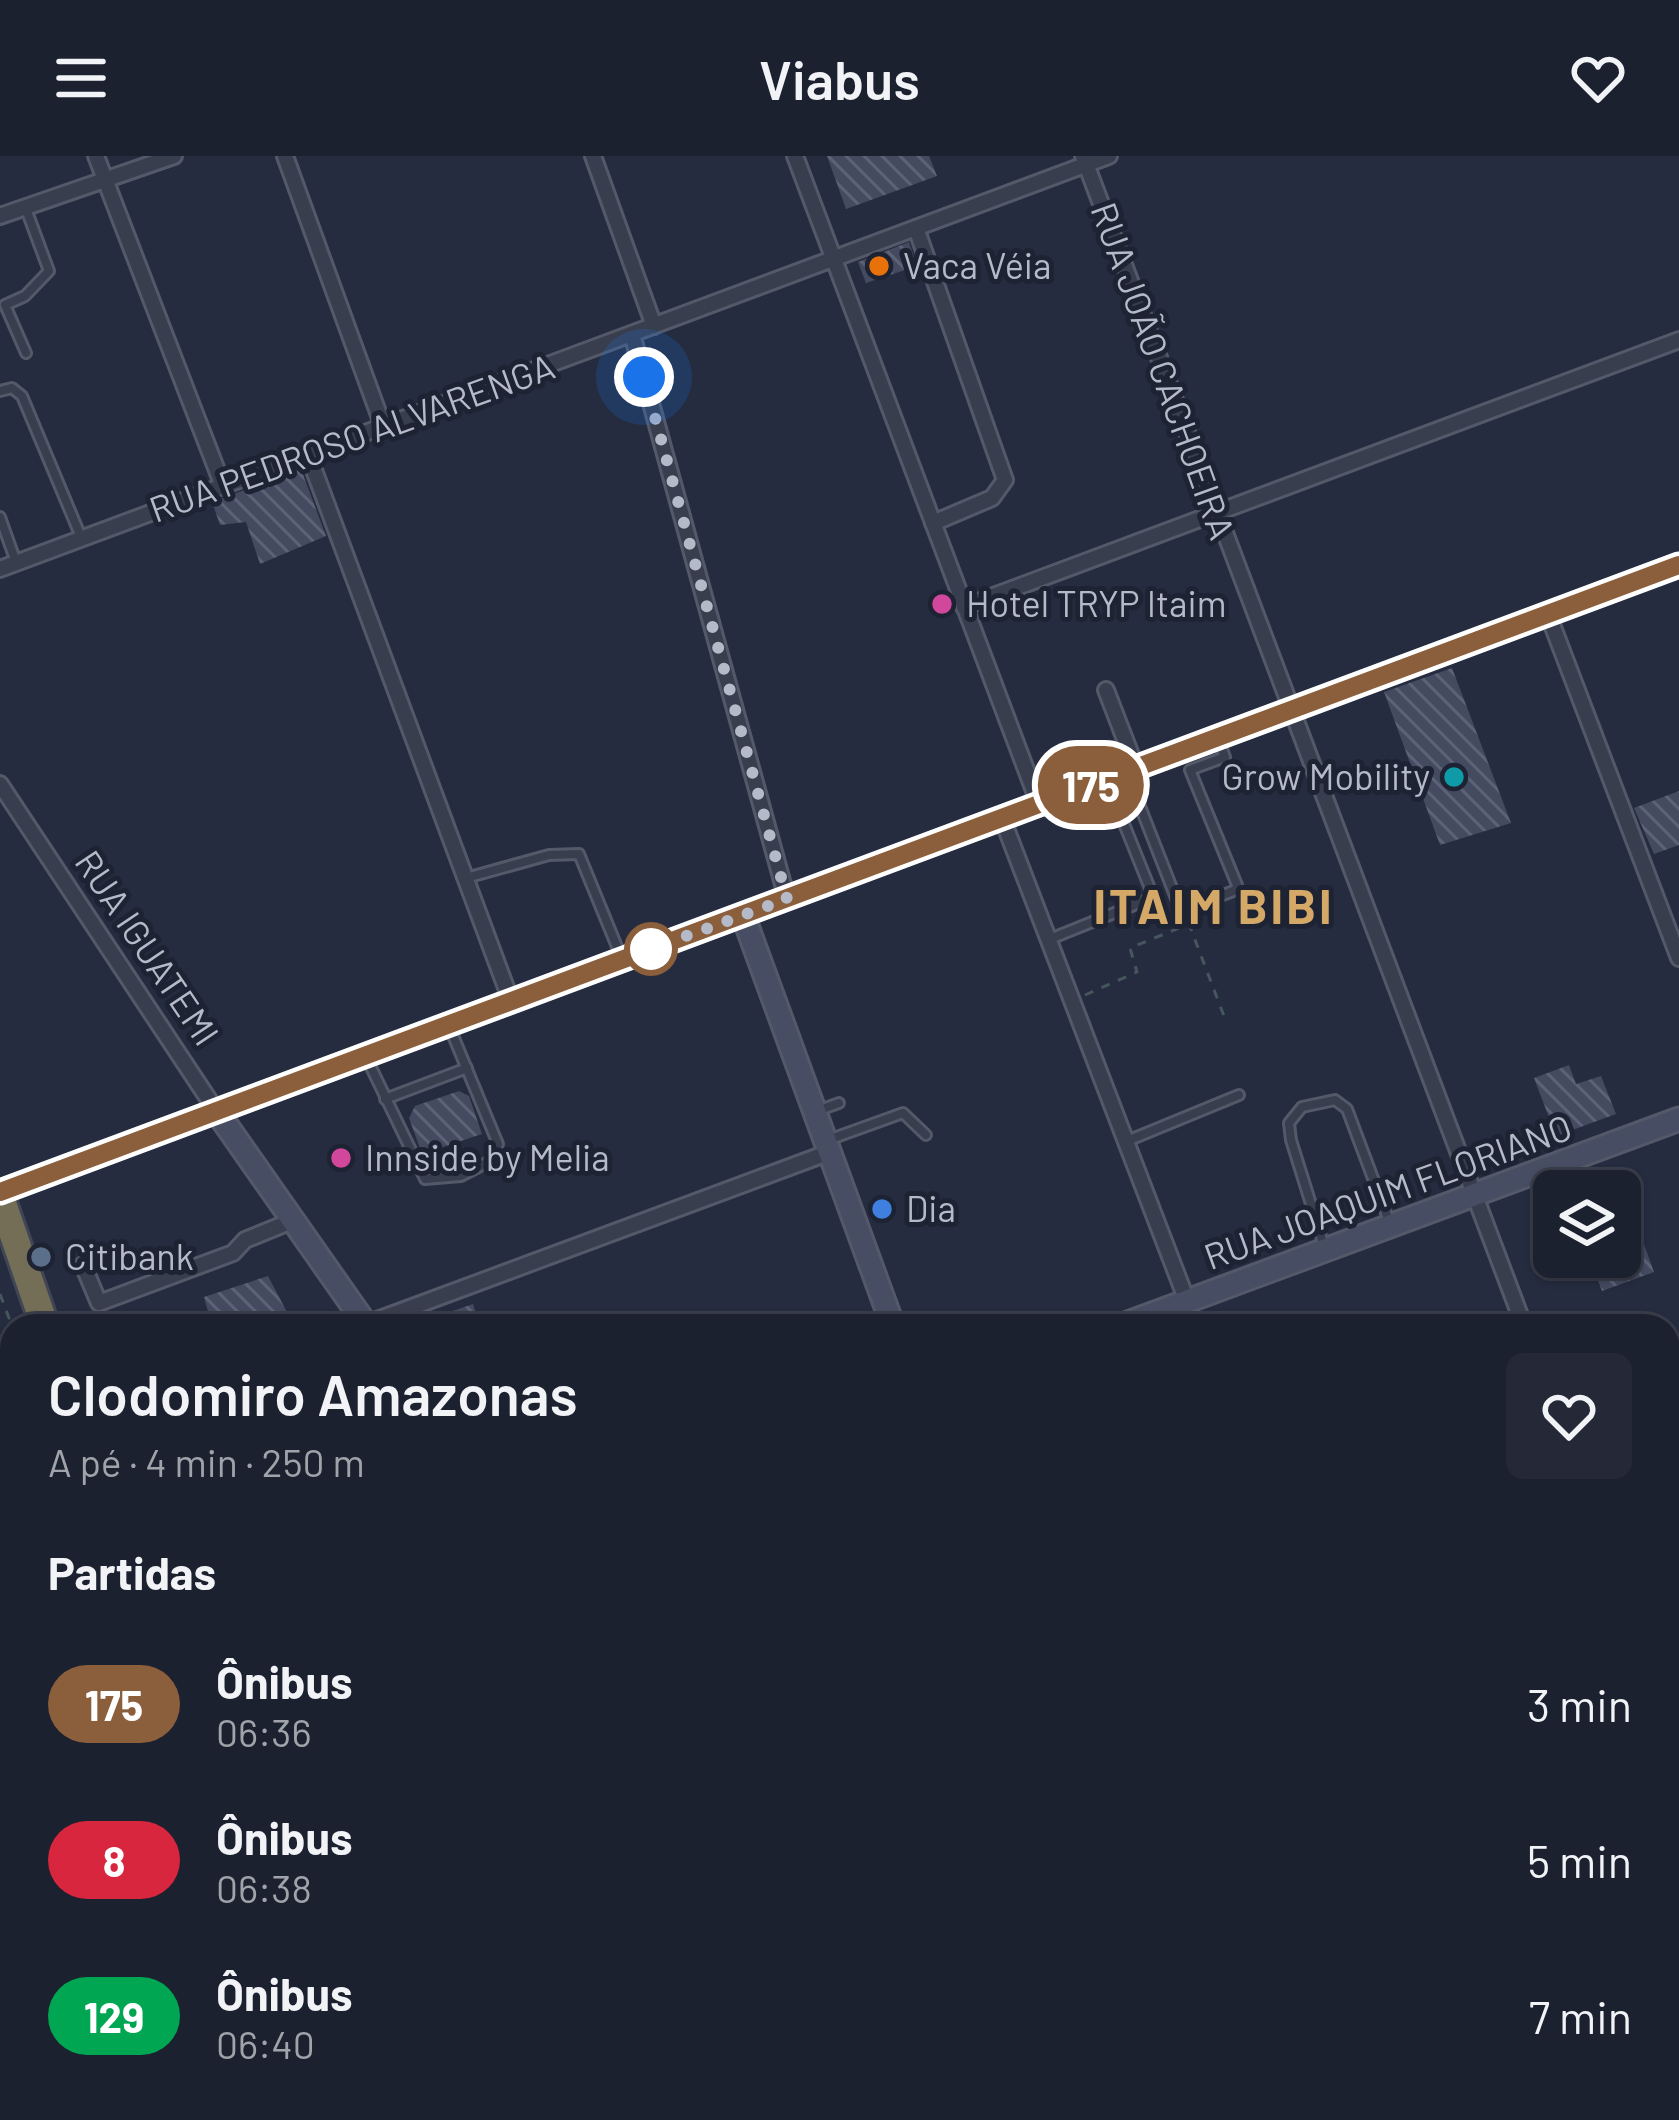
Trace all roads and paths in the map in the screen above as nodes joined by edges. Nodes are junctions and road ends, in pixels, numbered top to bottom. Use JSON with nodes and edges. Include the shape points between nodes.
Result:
{"nodes":[{"id":1,"x":96,"y":156,"type":"edge"},
{"id":2,"x":173,"y":156,"type":"edge"},
{"id":3,"x":284,"y":156,"type":"edge"},
{"id":4,"x":593,"y":156,"type":"edge"},
{"id":5,"x":795,"y":156,"type":"edge"},
{"id":6,"x":1109,"y":156,"type":"edge"},
{"id":7,"x":1085,"y":160,"type":"edge"},
{"id":8,"x":106,"y":180,"type":"junction"},
{"id":9,"x":26,"y":207,"type":"junction"},
{"id":10,"x":0,"y":216,"type":"edge"},
{"id":11,"x":916,"y":228,"type":"junction"},
{"id":12,"x":834,"y":258,"type":"junction"},
{"id":13,"x":654,"y":326,"type":"junction"},
{"id":14,"x":632,"y":334,"type":"junction"},
{"id":15,"x":1679,"y":340,"type":"edge"},
{"id":16,"x":26,"y":353,"type":"dead end"},
{"id":17,"x":0,"y":392,"type":"edge"},
{"id":18,"x":383,"y":426,"type":"junction"},
{"id":19,"x":308,"y":454,"type":"junction"},
{"id":20,"x":224,"y":486,"type":"junction"},
{"id":21,"x":1216,"y":512,"type":"junction"},
{"id":22,"x":0,"y":517,"type":"edge"},
{"id":23,"x":933,"y":523,"type":"junction"},
{"id":24,"x":82,"y":539,"type":"junction"},
{"id":25,"x":17,"y":563,"type":"junction"},
{"id":26,"x":1679,"y":565,"type":"edge"},
{"id":27,"x":0,"y":569,"type":"edge"},
{"id":28,"x":964,"y":608,"type":"junction"},
{"id":29,"x":1548,"y":614,"type":"junction"},
{"id":30,"x":1106,"y":690,"type":"dead end"},
{"id":31,"x":1292,"y":710,"type":"junction"},
{"id":32,"x":1218,"y":737,"type":"junction"},
{"id":33,"x":1123,"y":773,"type":"junction"},
{"id":34,"x":0,"y":784,"type":"edge"},
{"id":35,"x":1039,"y":804,"type":"junction"},
{"id":36,"x":1002,"y":818,"type":"junction"},
{"id":37,"x":466,"y":878,"type":"junction"},
{"id":38,"x":787,"y":899,"type":"junction"},
{"id":39,"x":743,"y":915,"type":"junction"},
{"id":40,"x":1048,"y":940,"type":"junction"},
{"id":41,"x":1679,"y":958,"type":"edge"},
{"id":42,"x":622,"y":960,"type":"junction"},
{"id":43,"x":1071,"y":1000,"type":"junction"},
{"id":44,"x":511,"y":1001,"type":"junction"},
{"id":45,"x":1223,"y":1016,"type":"dead end"},
{"id":46,"x":449,"y":1025,"type":"junction"},
{"id":47,"x":366,"y":1056,"type":"junction"},
{"id":48,"x":467,"y":1068,"type":"junction"},
{"id":49,"x":1239,"y":1095,"type":"dead end"},
{"id":50,"x":385,"y":1099,"type":"junction"},
{"id":51,"x":839,"y":1103,"type":"dead end"},
{"id":52,"x":816,"y":1111,"type":"junction"},
{"id":53,"x":217,"y":1112,"type":"junction"},
{"id":54,"x":1679,"y":1119,"type":"edge"},
{"id":55,"x":926,"y":1135,"type":"dead end"},
{"id":56,"x":1125,"y":1142,"type":"junction"},
{"id":57,"x":828,"y":1147,"type":"junction"},
{"id":58,"x":0,"y":1194,"type":"edge"},
{"id":59,"x":1475,"y":1196,"type":"junction"},
{"id":60,"x":294,"y":1220,"type":"junction"},
{"id":61,"x":1391,"y":1226,"type":"junction"},
{"id":62,"x":1325,"y":1251,"type":"junction"},
{"id":63,"x":83,"y":1265,"type":"dead end"},
{"id":64,"x":1186,"y":1301,"type":"junction"},
{"id":65,"x":41,"y":1314,"type":"edge"},
{"id":66,"x":358,"y":1314,"type":"edge"},
{"id":67,"x":394,"y":1314,"type":"edge"},
{"id":68,"x":889,"y":1314,"type":"edge"},
{"id":69,"x":1152,"y":1314,"type":"edge"},
{"id":70,"x":1519,"y":1314,"type":"edge"}],
"edges":[{"from":1,"to":8,"type":"street"},
{"from":2,"to":8,"type":"street"},
{"from":3,"to":18,"type":"street"},
{"from":4,"to":13,"type":"street"},
{"from":5,"to":12,"type":"street"},
{"from":6,"to":7,"type":"street","name":"RUA PEDROSO ALVARENGA"},
{"from":7,"to":11,"type":"street","name":"RUA PEDROSO ALVARENGA"},
{"from":7,"to":21,"type":"street","name":"RUA JOÃO CACHOEIRA"},
{"from":8,"to":9,"type":"street"},
{"from":8,"to":20,"type":"street"},
{"from":9,"to":10,"type":"street"},
{"from":9,"to":16,"type":"lane","via":[[49,271],[5,305]]},
{"from":11,"to":12,"type":"street","name":"RUA PEDROSO ALVARENGA"},
{"from":11,"to":23,"type":"street","via":[[1005,480],[992,498]]},
{"from":12,"to":13,"type":"street","name":"RUA PEDROSO ALVARENGA"},
{"from":12,"to":23,"type":"street"},
{"from":13,"to":14,"type":"street","name":"RUA PEDROSO ALVARENGA"},
{"from":14,"to":18,"type":"street","name":"RUA PEDROSO ALVARENGA"},
{"from":14,"to":38,"type":"street"},
{"from":15,"to":21,"type":"street"},
{"from":17,"to":24,"type":"lane","via":[[12,388],[22,396]]},
{"from":18,"to":19,"type":"street","name":"RUA PEDROSO ALVARENGA"},
{"from":19,"to":20,"type":"street","name":"RUA PEDROSO ALVARENGA"},
{"from":19,"to":37,"type":"street"},
{"from":20,"to":24,"type":"street","name":"RUA PEDROSO ALVARENGA"},
{"from":21,"to":28,"type":"street"},
{"from":21,"to":31,"type":"street","name":"RUA JOÃO CACHOEIRA"},
{"from":22,"to":25,"type":"lane"},
{"from":23,"to":28,"type":"street"},
{"from":24,"to":25,"type":"street","name":"RUA PEDROSO ALVARENGA"},
{"from":25,"to":27,"type":"street","name":"RUA PEDROSO ALVARENGA"},
{"from":26,"to":29,"type":"street"},
{"from":28,"to":35,"type":"street"},
{"from":29,"to":31,"type":"street"},
{"from":29,"to":41,"type":"street"},
{"from":30,"to":33,"type":"street"},
{"from":31,"to":32,"type":"street"},
{"from":31,"to":59,"type":"street","name":"RUA JOÃO CACHOEIRA"},
{"from":32,"to":33,"type":"street"},
{"from":32,"to":33,"type":"lane","via":[[1225,757],[1190,770],[1237,885],[1189,910],[1181,911]]},
{"from":33,"to":35,"type":"street"},
{"from":33,"to":40,"type":"lane","via":[[1149,899]]},
{"from":34,"to":53,"type":"street","name":"RUA IGUATEMI"},
{"from":35,"to":36,"type":"street"},
{"from":36,"to":38,"type":"street"},
{"from":36,"to":40,"type":"street"},
{"from":37,"to":42,"type":"lane","via":[[580,854]]},
{"from":37,"to":44,"type":"street"},
{"from":38,"to":39,"type":"street"},
{"from":39,"to":42,"type":"street"},
{"from":39,"to":52,"type":"street"},
{"from":40,"to":43,"type":"street"},
{"from":42,"to":44,"type":"street"},
{"from":43,"to":45,"type":"path","via":[[1137,971],[1130,947],[1189,924]]},
{"from":43,"to":56,"type":"street"},
{"from":44,"to":46,"type":"street"},
{"from":46,"to":47,"type":"street"},
{"from":46,"to":48,"type":"lane"},
{"from":47,"to":50,"type":"lane"},
{"from":47,"to":53,"type":"street"},
{"from":48,"to":50,"type":"lane"},
{"from":48,"to":50,"type":"lane","via":[[498,1153],[461,1175],[424,1179]]},
{"from":49,"to":56,"type":"lane"},
{"from":51,"to":52,"type":"lane"},
{"from":52,"to":57,"type":"street"},
{"from":53,"to":58,"type":"street"},
{"from":53,"to":60,"type":"street","name":"RUA IGUATEMI"},
{"from":54,"to":59,"type":"street","name":"RUA JOAQUIM FLORIANO"},
{"from":55,"to":57,"type":"lane","via":[[903,1113]]},
{"from":56,"to":64,"type":"street"},
{"from":57,"to":67,"type":"street"},
{"from":57,"to":68,"type":"street"},
{"from":58,"to":65,"type":"highway"},
{"from":59,"to":61,"type":"street","name":"RUA JOAQUIM FLORIANO"},
{"from":59,"to":70,"type":"street","name":"RUA JOÃO CACHOEIRA"},
{"from":60,"to":63,"type":"street","via":[[233,1253],[99,1303]]},
{"from":60,"to":66,"type":"street","name":"RUA IGUATEMI"},
{"from":61,"to":62,"type":"street","name":"RUA JOAQUIM FLORIANO"},
{"from":61,"to":62,"type":"lane","via":[[1347,1109],[1335,1100],[1302,1107],[1289,1123],[1291,1140]]},
{"from":62,"to":64,"type":"street","name":"RUA JOAQUIM FLORIANO"},
{"from":64,"to":69,"type":"street","name":"RUA JOAQUIM FLORIANO"}]}
